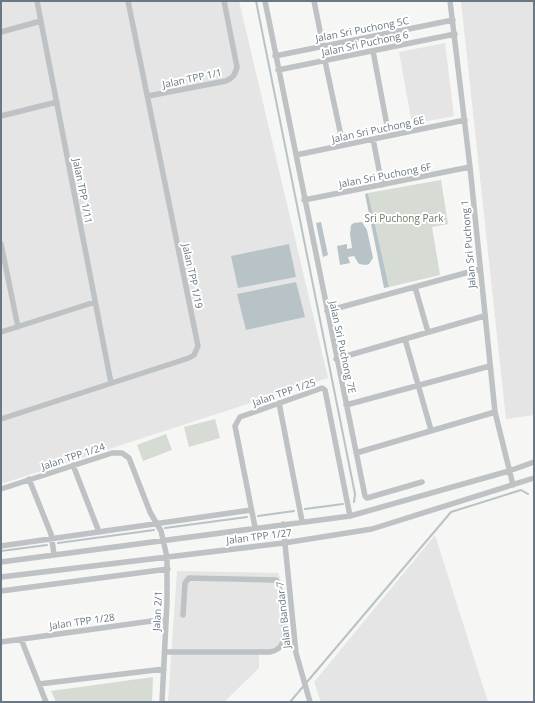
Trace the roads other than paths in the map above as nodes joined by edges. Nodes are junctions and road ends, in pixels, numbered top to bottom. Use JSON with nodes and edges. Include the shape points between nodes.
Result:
{"nodes":[{"id":1,"x":37,"y":1,"type":"edge"},
{"id":2,"x":128,"y":1,"type":"edge"},
{"id":3,"x":224,"y":1,"type":"edge"},
{"id":4,"x":265,"y":1,"type":"edge"},
{"id":5,"x":314,"y":1,"type":"edge"},
{"id":6,"x":450,"y":1,"type":"edge"},
{"id":7,"x":453,"y":20,"type":"junction"},
{"id":8,"x":41,"y":21,"type":"junction"},
{"id":9,"x":1,"y":32,"type":"edge"},
{"id":10,"x":455,"y":34,"type":"junction"},
{"id":11,"x":323,"y":46,"type":"junction"},
{"id":12,"x":373,"y":51,"type":"junction"},
{"id":13,"x":275,"y":56,"type":"junction"},
{"id":14,"x":325,"y":61,"type":"junction"},
{"id":15,"x":278,"y":70,"type":"junction"},
{"id":16,"x":148,"y":96,"type":"junction"},
{"id":17,"x":57,"y":102,"type":"junction"},
{"id":18,"x":1,"y":116,"type":"edge"},
{"id":19,"x":465,"y":120,"type":"junction"},
{"id":20,"x":389,"y":136,"type":"junction"},
{"id":21,"x":373,"y":139,"type":"junction"},
{"id":22,"x":343,"y":145,"type":"junction"},
{"id":23,"x":296,"y":155,"type":"junction"},
{"id":24,"x":470,"y":167,"type":"junction"},
{"id":25,"x":382,"y":184,"type":"junction"},
{"id":26,"x":304,"y":200,"type":"junction"},
{"id":27,"x":1,"y":244,"type":"edge"},
{"id":28,"x":480,"y":269,"type":"junction"},
{"id":29,"x":415,"y":287,"type":"junction"},
{"id":30,"x":95,"y":302,"type":"junction"},
{"id":31,"x":327,"y":311,"type":"junction"},
{"id":32,"x":484,"y":316,"type":"junction"},
{"id":33,"x":18,"y":327,"type":"junction"},
{"id":34,"x":1,"y":332,"type":"edge"},
{"id":35,"x":428,"y":332,"type":"junction"},
{"id":36,"x":405,"y":339,"type":"junction"},
{"id":37,"x":336,"y":359,"type":"junction"},
{"id":38,"x":490,"y":366,"type":"junction"},
{"id":39,"x":111,"y":384,"type":"junction"},
{"id":40,"x":418,"y":386,"type":"junction"},
{"id":41,"x":279,"y":403,"type":"junction"},
{"id":42,"x":346,"y":405,"type":"junction"},
{"id":43,"x":495,"y":412,"type":"junction"},
{"id":44,"x":1,"y":420,"type":"edge"},
{"id":45,"x":430,"y":430,"type":"junction"},
{"id":46,"x":356,"y":453,"type":"junction"},
{"id":47,"x":534,"y":462,"type":"edge"},
{"id":48,"x":73,"y":465,"type":"junction"},
{"id":49,"x":509,"y":471,"type":"junction"},
{"id":50,"x":534,"y":478,"type":"edge"},
{"id":51,"x":29,"y":479,"type":"junction"},
{"id":52,"x":422,"y":482,"type":"dead end"},
{"id":53,"x":514,"y":485,"type":"junction"},
{"id":54,"x":1,"y":489,"type":"edge"},
{"id":55,"x":252,"y":510,"type":"junction"},
{"id":56,"x":350,"y":516,"type":"junction"},
{"id":57,"x":302,"y":522,"type":"junction"},
{"id":58,"x":156,"y":523,"type":"junction"},
{"id":59,"x":283,"y":524,"type":"junction"},
{"id":60,"x":255,"y":527,"type":"junction"},
{"id":61,"x":99,"y":532,"type":"junction"},
{"id":62,"x":52,"y":539,"type":"junction"},
{"id":63,"x":163,"y":539,"type":"junction"},
{"id":64,"x":284,"y":543,"type":"junction"},
{"id":65,"x":1,"y":546,"type":"edge"},
{"id":66,"x":54,"y":554,"type":"junction"},
{"id":67,"x":167,"y":557,"type":"junction"},
{"id":68,"x":1,"y":562,"type":"edge"},
{"id":69,"x":168,"y":569,"type":"junction"},
{"id":70,"x":1,"y":577,"type":"edge"},
{"id":71,"x":1,"y":591,"type":"edge"},
{"id":72,"x":183,"y":615,"type":"dead end"},
{"id":73,"x":166,"y":619,"type":"junction"},
{"id":74,"x":21,"y":639,"type":"junction"},
{"id":75,"x":1,"y":642,"type":"edge"},
{"id":76,"x":165,"y":652,"type":"junction"},
{"id":77,"x":164,"y":668,"type":"junction"},
{"id":78,"x":39,"y":684,"type":"junction"},
{"id":79,"x":46,"y":702,"type":"edge"},
{"id":80,"x":162,"y":702,"type":"edge"},
{"id":81,"x":310,"y":702,"type":"edge"}],
"edges":[{"from":1,"to":8,"type":"street","name":"Jalan TPP 1/11"},
{"from":2,"to":16,"type":"street","name":"Jalan TPP 1/19"},
{"from":3,"to":16,"type":"street","name":"Jalan TPP 1/1","via":[[237,67],[232,78],[226,82]]},
{"from":4,"to":13,"type":"street","name":"Jalan Sri Puchong 7E"},
{"from":5,"to":11,"type":"street"},
{"from":6,"to":7,"type":"street","name":"Jalan Sri Puchong 1"},
{"from":7,"to":10,"type":"street","name":"Jalan Sri Puchong 1"},
{"from":7,"to":11,"type":"street","name":"Jalan Sri Puchong 5C"},
{"from":8,"to":9,"type":"street"},
{"from":8,"to":17,"type":"street","name":"Jalan TPP 1/11"},
{"from":10,"to":12,"type":"street","name":"Jalan Sri Puchong 6"},
{"from":10,"to":19,"type":"street","name":"Jalan Sri Puchong 1"},
{"from":11,"to":13,"type":"street","name":"Jalan Sri Puchong 5C"},
{"from":12,"to":14,"type":"street","name":"Jalan Sri Puchong 6"},
{"from":12,"to":20,"type":"street"},
{"from":13,"to":15,"type":"street","name":"Jalan Sri Puchong 7E"},
{"from":14,"to":15,"type":"street","name":"Jalan Sri Puchong 6"},
{"from":14,"to":22,"type":"street"},
{"from":15,"to":23,"type":"street","name":"Jalan Sri Puchong 7E"},
{"from":16,"to":39,"type":"street","name":"Jalan TPP 1/19","via":[[198,346],[194,355],[189,358]]},
{"from":17,"to":18,"type":"street"},
{"from":17,"to":30,"type":"street","name":"Jalan TPP 1/11"},
{"from":19,"to":20,"type":"street","name":"Jalan Sri Puchong 6E"},
{"from":19,"to":24,"type":"street","name":"Jalan Sri Puchong 1"},
{"from":20,"to":21,"type":"street","name":"Jalan Sri Puchong 6E"},
{"from":21,"to":22,"type":"street","name":"Jalan Sri Puchong 6E"},
{"from":21,"to":25,"type":"street"},
{"from":22,"to":23,"type":"street","name":"Jalan Sri Puchong 6E"},
{"from":23,"to":26,"type":"street","name":"Jalan Sri Puchong 7E"},
{"from":24,"to":25,"type":"street","name":"Jalan Sri Puchong 6F"},
{"from":24,"to":28,"type":"street","name":"Jalan Sri Puchong 1"},
{"from":25,"to":26,"type":"street","name":"Jalan Sri Puchong 6F"},
{"from":26,"to":31,"type":"street","name":"Jalan Sri Puchong 7E"},
{"from":27,"to":33,"type":"street"},
{"from":28,"to":29,"type":"street"},
{"from":28,"to":32,"type":"street","name":"Jalan Sri Puchong 1"},
{"from":29,"to":31,"type":"street"},
{"from":29,"to":35,"type":"street"},
{"from":30,"to":33,"type":"street"},
{"from":30,"to":39,"type":"street","name":"Jalan TPP 1/11"},
{"from":31,"to":37,"type":"street","name":"Jalan Sri Puchong 7E"},
{"from":32,"to":35,"type":"street"},
{"from":32,"to":38,"type":"street","name":"Jalan Sri Puchong 1"},
{"from":33,"to":34,"type":"street"},
{"from":35,"to":36,"type":"street"},
{"from":36,"to":37,"type":"street"},
{"from":36,"to":40,"type":"street"},
{"from":37,"to":42,"type":"street","name":"Jalan Sri Puchong 7E"},
{"from":38,"to":40,"type":"street"},
{"from":38,"to":43,"type":"street","name":"Jalan Sri Puchong 1"},
{"from":39,"to":44,"type":"street","name":"Jalan TPP 1/19"},
{"from":40,"to":42,"type":"street"},
{"from":40,"to":45,"type":"street"},
{"from":41,"to":55,"type":"street","name":"Jalan TPP 1/25","via":[[240,417],[236,421]]},
{"from":41,"to":56,"type":"street","name":"Jalan TPP 1/25","via":[[322,388],[325,390]]},
{"from":41,"to":57,"type":"street"},
{"from":42,"to":46,"type":"street","name":"Jalan Sri Puchong 7E"},
{"from":43,"to":45,"type":"street"},
{"from":43,"to":49,"type":"street","name":"Jalan Sri Puchong 1"},
{"from":45,"to":46,"type":"street"},
{"from":46,"to":52,"type":"street","name":"Jalan Sri Puchong 7E","via":[[365,497]]},
{"from":47,"to":49,"type":"street","name":"Jalan TPP 1/27"},
{"from":48,"to":51,"type":"street","name":"Jalan TPP 1/24"},
{"from":48,"to":58,"type":"street","name":"Jalan TPP 1/24","via":[[112,453],[126,455]]},
{"from":48,"to":61,"type":"street"},
{"from":49,"to":53,"type":"street","name":"Jalan Sri Puchong 1"},
{"from":49,"to":56,"type":"street","name":"Jalan TPP 1/27"},
{"from":50,"to":53,"type":"street","name":"Jalan TPP 1/27"},
{"from":51,"to":54,"type":"street","name":"Jalan TPP 1/24"},
{"from":51,"to":62,"type":"street"},
{"from":53,"to":64,"type":"street","name":"Jalan TPP 1/27","via":[[372,529]]},
{"from":55,"to":58,"type":"street"},
{"from":55,"to":60,"type":"street","name":"Jalan TPP 1/25"},
{"from":56,"to":57,"type":"street","name":"Jalan TPP 1/27"},
{"from":57,"to":59,"type":"street","name":"Jalan TPP 1/27"},
{"from":58,"to":61,"type":"street"},
{"from":58,"to":63,"type":"street","name":"Jalan 2/1"},
{"from":59,"to":60,"type":"street","name":"Jalan TPP 1/27"},
{"from":59,"to":64,"type":"street","name":"Jalan Bandar 7"},
{"from":60,"to":63,"type":"street","name":"Jalan TPP 1/27"},
{"from":61,"to":62,"type":"street"},
{"from":62,"to":65,"type":"street"},
{"from":62,"to":66,"type":"street"},
{"from":63,"to":66,"type":"street","name":"Jalan TPP 1/27"},
{"from":63,"to":67,"type":"street","name":"Jalan 2/1"},
{"from":64,"to":67,"type":"street","name":"Jalan TPP 1/27"},
{"from":64,"to":81,"type":"street","name":"Jalan Bandar 7","via":[[298,663]]},
{"from":66,"to":68,"type":"street","name":"Jalan TPP 1/27"},
{"from":67,"to":69,"type":"street","name":"Jalan 2/1"},
{"from":67,"to":70,"type":"street","name":"Jalan TPP 1/27"},
{"from":69,"to":71,"type":"street"},
{"from":69,"to":73,"type":"street","name":"Jalan 2/1"},
{"from":72,"to":76,"type":"street","via":[[186,580],[194,577],[276,580],[280,588],[284,640],[275,651]]},
{"from":73,"to":74,"type":"street","name":"Jalan TPP 1/28"},
{"from":73,"to":76,"type":"street","name":"Jalan 2/1"},
{"from":74,"to":75,"type":"street","name":"Jalan TPP 1/28"},
{"from":74,"to":78,"type":"street"},
{"from":76,"to":77,"type":"street","name":"Jalan 2/1"},
{"from":77,"to":78,"type":"street"},
{"from":77,"to":80,"type":"street","name":"Jalan 2/1"},
{"from":78,"to":79,"type":"street"}]}
